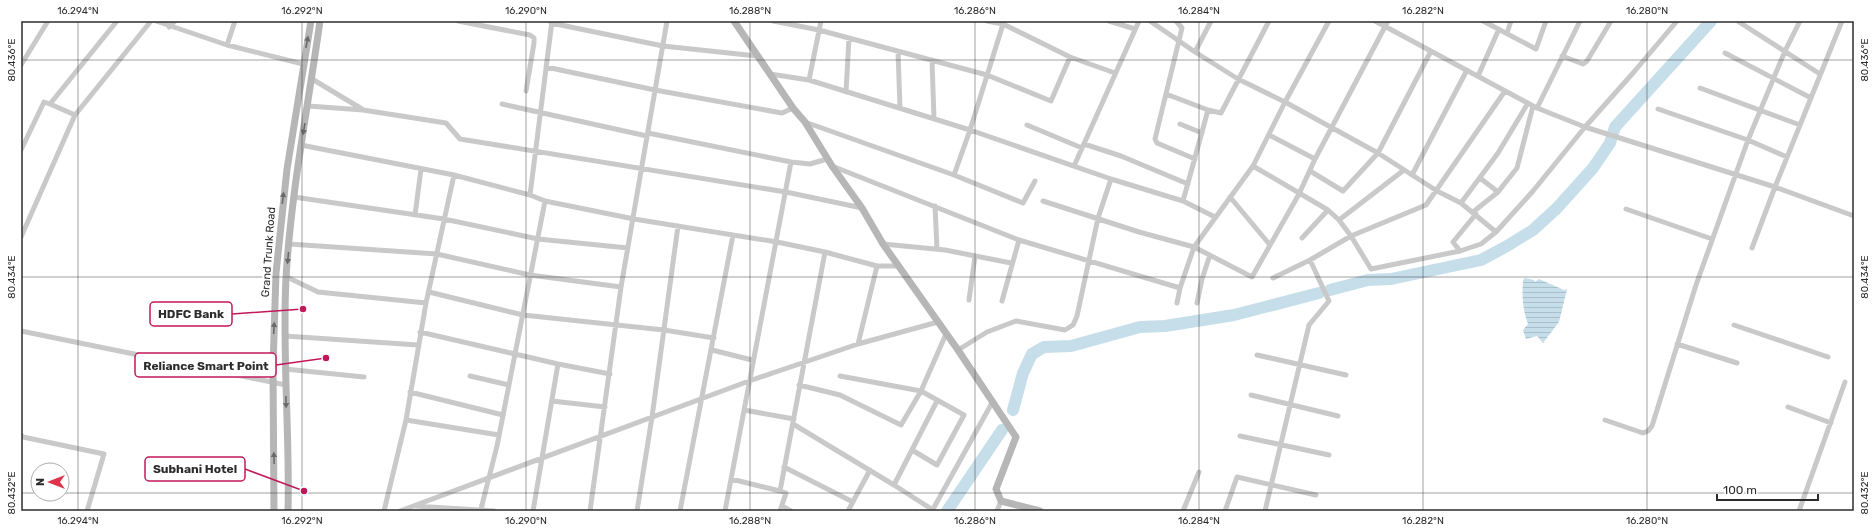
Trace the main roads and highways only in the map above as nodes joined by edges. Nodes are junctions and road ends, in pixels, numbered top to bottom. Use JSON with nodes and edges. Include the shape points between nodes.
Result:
{"nodes":[{"id":1,"x":311,"y":21,"type":"edge"},
{"id":2,"x":320,"y":21,"type":"edge"},
{"id":3,"x":734,"y":21,"type":"edge"},
{"id":4,"x":1035,"y":510,"type":"edge"},
{"id":5,"x":274,"y":511,"type":"edge"},
{"id":6,"x":288,"y":511,"type":"edge"}],
"edges":[{"from":5,"to":1,"type":"main road","name":"Grand Trunk Road","one_way":true,"via":[[273,383],[276,273],[286,168]]},
{"from":2,"to":6,"type":"main road","name":"Grand Trunk Road","one_way":true,"via":[[301,145],[286,277],[284,336]]},
{"from":3,"to":4,"type":"main road","via":[[805,122],[883,244],[1016,437],[996,489],[1001,501]]}]}
